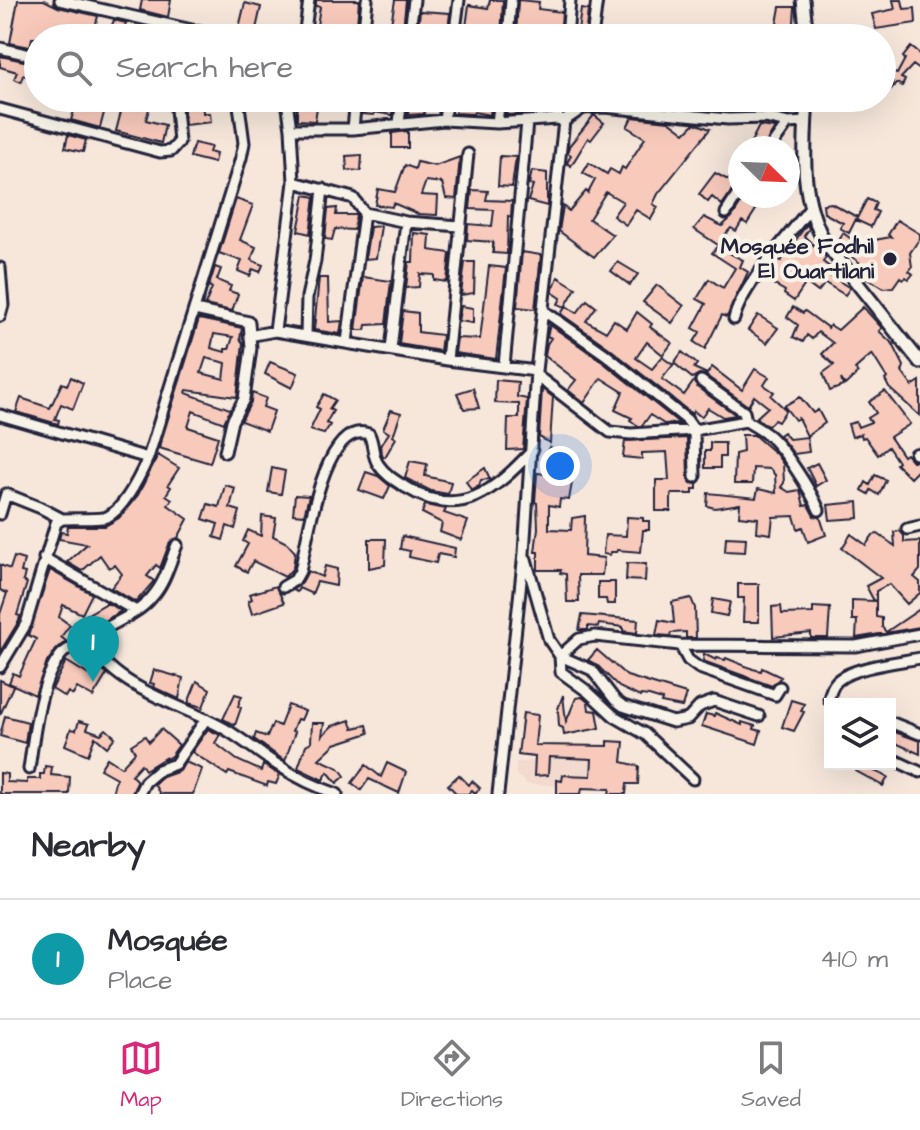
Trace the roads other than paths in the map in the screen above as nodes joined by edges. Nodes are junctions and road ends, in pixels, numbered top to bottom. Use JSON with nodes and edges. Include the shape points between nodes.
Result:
{"nodes":[{"id":1,"x":60,"y":0,"type":"edge"},
{"id":2,"x":309,"y":0,"type":"edge"},
{"id":3,"x":367,"y":0,"type":"edge"},
{"id":4,"x":414,"y":0,"type":"edge"},
{"id":5,"x":459,"y":0,"type":"edge"},
{"id":6,"x":511,"y":0,"type":"edge"},
{"id":7,"x":570,"y":0,"type":"edge"},
{"id":8,"x":597,"y":0,"type":"edge"},
{"id":9,"x":803,"y":0,"type":"edge"},
{"id":10,"x":162,"y":23,"type":"joint"},
{"id":11,"x":166,"y":24,"type":"edge"},
{"id":12,"x":306,"y":24,"type":"edge"},
{"id":13,"x":364,"y":24,"type":"edge"},
{"id":14,"x":411,"y":24,"type":"edge"},
{"id":15,"x":456,"y":24,"type":"edge"},
{"id":16,"x":509,"y":24,"type":"edge"},
{"id":17,"x":568,"y":24,"type":"edge"},
{"id":18,"x":594,"y":24,"type":"edge"},
{"id":19,"x":806,"y":24,"type":"edge"},
{"id":20,"x":0,"y":48,"type":"edge"},
{"id":21,"x":24,"y":54,"type":"edge"},
{"id":22,"x":0,"y":109,"type":"edge"},
{"id":23,"x":177,"y":112,"type":"edge"},
{"id":24,"x":240,"y":112,"type":"edge"},
{"id":25,"x":289,"y":112,"type":"edge"},
{"id":26,"x":355,"y":112,"type":"edge"},
{"id":27,"x":400,"y":112,"type":"edge"},
{"id":28,"x":445,"y":112,"type":"edge"},
{"id":29,"x":498,"y":112,"type":"edge"},
{"id":30,"x":560,"y":112,"type":"edge"},
{"id":31,"x":571,"y":112,"type":"edge"},
{"id":32,"x":656,"y":112,"type":"edge"},
{"id":33,"x":806,"y":112,"type":"edge"},
{"id":34,"x":444,"y":120,"type":"junction"},
{"id":35,"x":560,"y":120,"type":"junction"},
{"id":36,"x":527,"y":122,"type":"junction"},
{"id":37,"x":806,"y":122,"type":"junction"},
{"id":38,"x":399,"y":123,"type":"junction"},
{"id":39,"x":497,"y":123,"type":"junction"},
{"id":40,"x":788,"y":123,"type":"junction"},
{"id":41,"x":291,"y":129,"type":"junction"},
{"id":42,"x":353,"y":129,"type":"junction"},
{"id":43,"x":779,"y":136,"type":"edge"},
{"id":44,"x":468,"y":154,"type":"dead end"},
{"id":45,"x":294,"y":182,"type":"junction"},
{"id":46,"x":323,"y":189,"type":"junction"},
{"id":47,"x":729,"y":208,"type":"edge"},
{"id":48,"x":810,"y":208,"type":"junction"},
{"id":49,"x":364,"y":213,"type":"junction"},
{"id":50,"x":726,"y":213,"type":"dead end"},
{"id":51,"x":406,"y":222,"type":"junction"},
{"id":52,"x":460,"y":226,"type":"junction"},
{"id":53,"x":0,"y":268,"type":"edge"},
{"id":54,"x":195,"y":310,"type":"junction"},
{"id":55,"x":544,"y":311,"type":"junction"},
{"id":56,"x":0,"y":316,"type":"edge"},
{"id":57,"x":734,"y":319,"type":"dead end"},
{"id":58,"x":275,"y":331,"type":"junction"},
{"id":59,"x":306,"y":335,"type":"junction"},
{"id":60,"x":249,"y":336,"type":"junction"},
{"id":61,"x":347,"y":342,"type":"junction"},
{"id":62,"x":391,"y":349,"type":"junction"},
{"id":63,"x":447,"y":360,"type":"junction"},
{"id":64,"x":920,"y":362,"type":"edge"},
{"id":65,"x":504,"y":366,"type":"junction"},
{"id":66,"x":536,"y":373,"type":"junction"},
{"id":67,"x":701,"y":381,"type":"dead end"},
{"id":68,"x":0,"y":415,"type":"edge"},
{"id":69,"x":746,"y":421,"type":"junction"},
{"id":70,"x":694,"y":430,"type":"junction"},
{"id":71,"x":532,"y":451,"type":"junction"},
{"id":72,"x":225,"y":452,"type":"dead end"},
{"id":73,"x":148,"y":458,"type":"junction"},
{"id":74,"x":695,"y":477,"type":"dead end"},
{"id":75,"x":819,"y":510,"type":"dead end"},
{"id":76,"x":0,"y":514,"type":"edge"},
{"id":77,"x":62,"y":519,"type":"junction"},
{"id":78,"x":920,"y":526,"type":"edge"},
{"id":79,"x":907,"y":529,"type":"dead end"},
{"id":80,"x":177,"y":545,"type":"dead end"},
{"id":81,"x":524,"y":553,"type":"junction"},
{"id":82,"x":44,"y":558,"type":"junction"},
{"id":83,"x":283,"y":587,"type":"dead end"},
{"id":84,"x":136,"y":611,"type":"junction"},
{"id":85,"x":920,"y":634,"type":"edge"},
{"id":86,"x":88,"y":639,"type":"junction"},
{"id":87,"x":680,"y":645,"type":"junction"},
{"id":88,"x":560,"y":656,"type":"junction"},
{"id":89,"x":920,"y":658,"type":"edge"},
{"id":90,"x":0,"y":667,"type":"edge"},
{"id":91,"x":780,"y":687,"type":"dead end"},
{"id":92,"x":829,"y":698,"type":"edge"},
{"id":93,"x":759,"y":716,"type":"dead end"},
{"id":94,"x":206,"y":719,"type":"junction"},
{"id":95,"x":896,"y":724,"type":"edge"},
{"id":96,"x":920,"y":734,"type":"edge"},
{"id":97,"x":896,"y":761,"type":"edge"},
{"id":98,"x":29,"y":769,"type":"dead end"},
{"id":99,"x":920,"y":772,"type":"edge"},
{"id":100,"x":693,"y":779,"type":"dead end"},
{"id":101,"x":500,"y":782,"type":"junction"},
{"id":102,"x":309,"y":789,"type":"edge"},
{"id":103,"x":139,"y":794,"type":"edge"},
{"id":104,"x":337,"y":794,"type":"edge"},
{"id":105,"x":487,"y":794,"type":"edge"},
{"id":106,"x":498,"y":794,"type":"edge"}],
"edges":[{"from":1,"to":10,"type":"street"},
{"from":2,"to":12,"type":"street"},
{"from":3,"to":13,"type":"street"},
{"from":4,"to":14,"type":"street"},
{"from":5,"to":15,"type":"street"},
{"from":6,"to":16,"type":"street"},
{"from":7,"to":17,"type":"street"},
{"from":8,"to":18,"type":"street"},
{"from":9,"to":19,"type":"main road"},
{"from":10,"to":11,"type":"street"},
{"from":20,"to":21,"type":"street"},
{"from":22,"to":23,"type":"street","via":[[160,152],[171,151],[179,142]]},
{"from":24,"to":54,"type":"street","via":[[241,158]]},
{"from":25,"to":41,"type":"street"},
{"from":26,"to":42,"type":"street"},
{"from":27,"to":38,"type":"street"},
{"from":28,"to":34,"type":"street"},
{"from":29,"to":39,"type":"street"},
{"from":30,"to":35,"type":"street"},
{"from":31,"to":35,"type":"street"},
{"from":32,"to":40,"type":"street"},
{"from":33,"to":37,"type":"main road"},
{"from":34,"to":38,"type":"street"},
{"from":34,"to":39,"type":"street"},
{"from":35,"to":36,"type":"street"},
{"from":35,"to":55,"type":"street"},
{"from":36,"to":39,"type":"street"},
{"from":36,"to":65,"type":"street"},
{"from":37,"to":40,"type":"street"},
{"from":37,"to":48,"type":"main road","via":[[804,170]]},
{"from":38,"to":42,"type":"street"},
{"from":40,"to":43,"type":"street"},
{"from":41,"to":42,"type":"street"},
{"from":41,"to":45,"type":"street"},
{"from":44,"to":52,"type":"street"},
{"from":45,"to":46,"type":"street"},
{"from":45,"to":58,"type":"street"},
{"from":46,"to":49,"type":"street","via":[[353,198]]},
{"from":46,"to":59,"type":"street"},
{"from":47,"to":50,"type":"street"},
{"from":48,"to":57,"type":"street","via":[[758,276]]},
{"from":48,"to":64,"type":"main road","via":[[826,244]]},
{"from":49,"to":51,"type":"street"},
{"from":49,"to":61,"type":"street"},
{"from":51,"to":52,"type":"street"},
{"from":51,"to":62,"type":"street"},
{"from":52,"to":63,"type":"street"},
{"from":53,"to":56,"type":"street"},
{"from":54,"to":60,"type":"street","via":[[249,322]]},
{"from":54,"to":73,"type":"street"},
{"from":55,"to":66,"type":"street"},
{"from":55,"to":70,"type":"street","via":[[637,378]]},
{"from":58,"to":59,"type":"street"},
{"from":58,"to":60,"type":"street"},
{"from":59,"to":61,"type":"street"},
{"from":60,"to":72,"type":"street","via":[[244,399]]},
{"from":61,"to":62,"type":"street"},
{"from":62,"to":63,"type":"street"},
{"from":63,"to":65,"type":"street"},
{"from":65,"to":66,"type":"street"},
{"from":66,"to":70,"type":"street","via":[[610,432]]},
{"from":66,"to":71,"type":"street"},
{"from":67,"to":69,"type":"street","via":[[744,412]]},
{"from":68,"to":73,"type":"street"},
{"from":69,"to":70,"type":"street"},
{"from":69,"to":75,"type":"street","via":[[782,451]]},
{"from":70,"to":74,"type":"street"},
{"from":71,"to":81,"type":"street"},
{"from":71,"to":83,"type":"street","via":[[500,482],[465,501],[448,503],[413,492],[390,477],[373,455],[369,434],[348,437],[321,478],[300,571]]},
{"from":73,"to":77,"type":"street","via":[[124,501],[107,517]]},
{"from":76,"to":77,"type":"street","via":[[6,494]]},
{"from":77,"to":82,"type":"street","via":[[52,530]]},
{"from":78,"to":79,"type":"street"},
{"from":80,"to":84,"type":"street","via":[[162,584]]},
{"from":81,"to":88,"type":"street","via":[[549,640]]},
{"from":81,"to":101,"type":"street"},
{"from":82,"to":84,"type":"street"},
{"from":82,"to":90,"type":"street","via":[[26,624]]},
{"from":84,"to":86,"type":"street"},
{"from":85,"to":87,"type":"street","via":[[856,646]]},
{"from":86,"to":94,"type":"street","via":[[106,665],[136,686]]},
{"from":86,"to":98,"type":"street","via":[[63,652],[52,668]]},
{"from":87,"to":88,"type":"street","via":[[595,636],[579,639]]},
{"from":87,"to":91,"type":"street","via":[[699,668],[775,695]]},
{"from":88,"to":93,"type":"street","via":[[592,670],[623,706],[673,722],[688,719],[708,701]]},
{"from":88,"to":100,"type":"street","via":[[561,672],[645,734]]},
{"from":89,"to":92,"type":"street","via":[[854,672],[838,680]]},
{"from":94,"to":102,"type":"street"},
{"from":94,"to":103,"type":"street","via":[[175,764],[159,770]]},
{"from":95,"to":96,"type":"street"},
{"from":97,"to":99,"type":"street"},
{"from":101,"to":105,"type":"street"},
{"from":101,"to":106,"type":"street"},
{"from":102,"to":104,"type":"street"}]}
